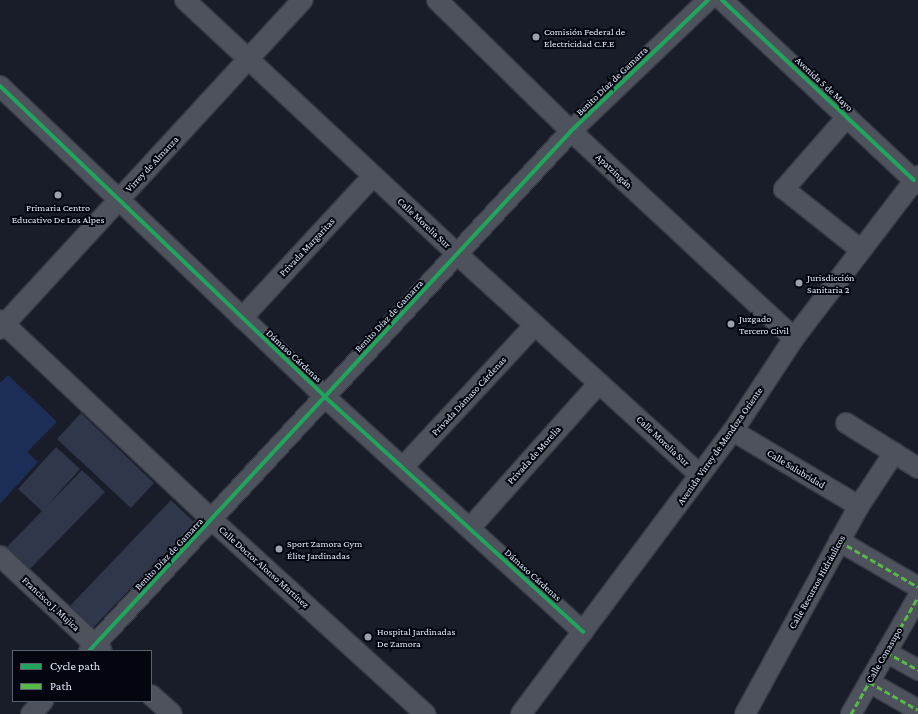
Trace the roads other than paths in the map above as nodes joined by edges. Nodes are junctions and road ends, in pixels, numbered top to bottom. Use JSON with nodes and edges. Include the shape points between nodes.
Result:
{"nodes":[{"id":1,"x":185,"y":0,"type":"edge"},
{"id":2,"x":303,"y":0,"type":"edge"},
{"id":3,"x":437,"y":0,"type":"edge"},
{"id":4,"x":708,"y":0,"type":"edge"},
{"id":5,"x":722,"y":0,"type":"edge"},
{"id":6,"x":248,"y":60,"type":"junction"},
{"id":7,"x":0,"y":86,"type":"edge"},
{"id":8,"x":847,"y":117,"type":"junction"},
{"id":9,"x":571,"y":131,"type":"junction"},
{"id":10,"x":373,"y":176,"type":"junction"},
{"id":11,"x":917,"y":180,"type":"edge"},
{"id":12,"x":118,"y":201,"type":"junction"},
{"id":13,"x":861,"y":250,"type":"junction"},
{"id":14,"x":457,"y":254,"type":"junction"},
{"id":15,"x":242,"y":318,"type":"junction"},
{"id":16,"x":1,"y":325,"type":"edge"},
{"id":17,"x":535,"y":325,"type":"junction"},
{"id":18,"x":794,"y":338,"type":"junction"},
{"id":19,"x":599,"y":383,"type":"junction"},
{"id":20,"x":325,"y":397,"type":"junction"},
{"id":21,"x":846,"y":423,"type":"dead end"},
{"id":22,"x":733,"y":431,"type":"junction"},
{"id":23,"x":894,"y":453,"type":"junction"},
{"id":24,"x":403,"y":467,"type":"junction"},
{"id":25,"x":918,"y":468,"type":"edge"},
{"id":26,"x":700,"y":476,"type":"junction"},
{"id":27,"x":859,"y":506,"type":"junction"},
{"id":28,"x":211,"y":519,"type":"junction"},
{"id":29,"x":470,"y":528,"type":"junction"},
{"id":30,"x":839,"y":541,"type":"junction"},
{"id":31,"x":0,"y":556,"type":"edge"},
{"id":32,"x":918,"y":587,"type":"edge"},
{"id":33,"x":918,"y":597,"type":"edge"},
{"id":34,"x":584,"y":632,"type":"junction"},
{"id":35,"x":96,"y":649,"type":"edge"},
{"id":36,"x":886,"y":652,"type":"junction"},
{"id":37,"x":918,"y":670,"type":"edge"},
{"id":38,"x":869,"y":682,"type":"junction"},
{"id":39,"x":152,"y":696,"type":"edge"},
{"id":40,"x":42,"y":702,"type":"edge"},
{"id":41,"x":918,"y":710,"type":"edge"},
{"id":42,"x":31,"y":714,"type":"edge"},
{"id":43,"x":172,"y":714,"type":"edge"},
{"id":44,"x":424,"y":714,"type":"edge"},
{"id":45,"x":521,"y":714,"type":"edge"},
{"id":46,"x":745,"y":714,"type":"edge"},
{"id":47,"x":851,"y":714,"type":"edge"}],
"edges":[{"from":1,"to":6,"type":"street","name":"Calle Morelia Sur"},
{"from":2,"to":6,"type":"street","name":"Virrey de Almanza"},
{"from":3,"to":9,"type":"street","name":"Apatzingán"},
{"from":4,"to":9,"type":"street","name":"Benito Díaz de Gamarra"},
{"from":5,"to":8,"type":"street","name":"Avenida 5 de Mayo"},
{"from":6,"to":10,"type":"street","name":"Calle Morelia Sur"},
{"from":6,"to":12,"type":"street","name":"Virrey de Almanza"},
{"from":7,"to":12,"type":"street","name":"Dámaso Cárdenas"},
{"from":8,"to":11,"type":"street","name":"Avenida 5 de Mayo"},
{"from":8,"to":13,"type":"street","via":[[784,189]]},
{"from":9,"to":14,"type":"street","name":"Benito Díaz de Gamarra"},
{"from":9,"to":18,"type":"street","name":"Apatzingán"},
{"from":10,"to":14,"type":"street","name":"Calle Morelia Sur"},
{"from":10,"to":15,"type":"street","name":"Privada Margaritas"},
{"from":11,"to":13,"type":"street","name":"Avenida Virrey de Mendoza Oriente"},
{"from":12,"to":15,"type":"street","name":"Dámaso Cárdenas"},
{"from":12,"to":16,"type":"street","name":"Virrey de Almanza"},
{"from":13,"to":18,"type":"street","name":"Avenida Virrey de Mendoza Oriente"},
{"from":14,"to":17,"type":"street","name":"Calle Morelia Sur"},
{"from":14,"to":20,"type":"street","name":"Benito Díaz de Gamarra"},
{"from":15,"to":20,"type":"street","name":"Dámaso Cárdenas"},
{"from":16,"to":28,"type":"street","name":"Calle Doctor Alonso Martínez"},
{"from":17,"to":19,"type":"street","name":"Calle Morelia Sur"},
{"from":17,"to":24,"type":"street","name":"Privada Dámaso Cárdenas"},
{"from":18,"to":22,"type":"street","name":"Avenida Virrey de Mendoza Oriente"},
{"from":19,"to":26,"type":"street","name":"Calle Morelia Sur"},
{"from":19,"to":29,"type":"street","name":"Privada de Morelia"},
{"from":20,"to":24,"type":"street","name":"Dámaso Cárdenas"},
{"from":20,"to":28,"type":"street","name":"Benito Díaz de Gamarra"},
{"from":21,"to":23,"type":"street"},
{"from":22,"to":26,"type":"street","name":"Avenida Virrey de Mendoza Oriente"},
{"from":22,"to":27,"type":"street","name":"Calle Salubridad"},
{"from":23,"to":25,"type":"street"},
{"from":23,"to":27,"type":"street","name":"Calle Recursos Hidráulicos"},
{"from":24,"to":29,"type":"street","name":"Dámaso Cárdenas"},
{"from":26,"to":34,"type":"street","name":"Avenida Virrey de Mendoza Oriente"},
{"from":27,"to":30,"type":"street","name":"Calle Recursos Hidráulicos"},
{"from":28,"to":35,"type":"street","name":"Benito Díaz de Gamarra"},
{"from":28,"to":44,"type":"street","name":"Calle Doctor Alonso Martínez"},
{"from":29,"to":34,"type":"street","name":"Dámaso Cárdenas"},
{"from":30,"to":32,"type":"street"},
{"from":30,"to":46,"type":"street","name":"Calle Recursos Hidráulicos"},
{"from":31,"to":35,"type":"street","name":"Francisco J. Mujica"},
{"from":33,"to":36,"type":"street","name":"Calle Conasupo"},
{"from":34,"to":45,"type":"street","name":"Avenida Virrey de Mendoza Oriente"},
{"from":36,"to":37,"type":"street"},
{"from":36,"to":38,"type":"street","name":"Calle Conasupo"},
{"from":38,"to":41,"type":"street"},
{"from":38,"to":47,"type":"street","name":"Calle Conasupo"},
{"from":39,"to":43,"type":"street"},
{"from":40,"to":42,"type":"street"}]}
